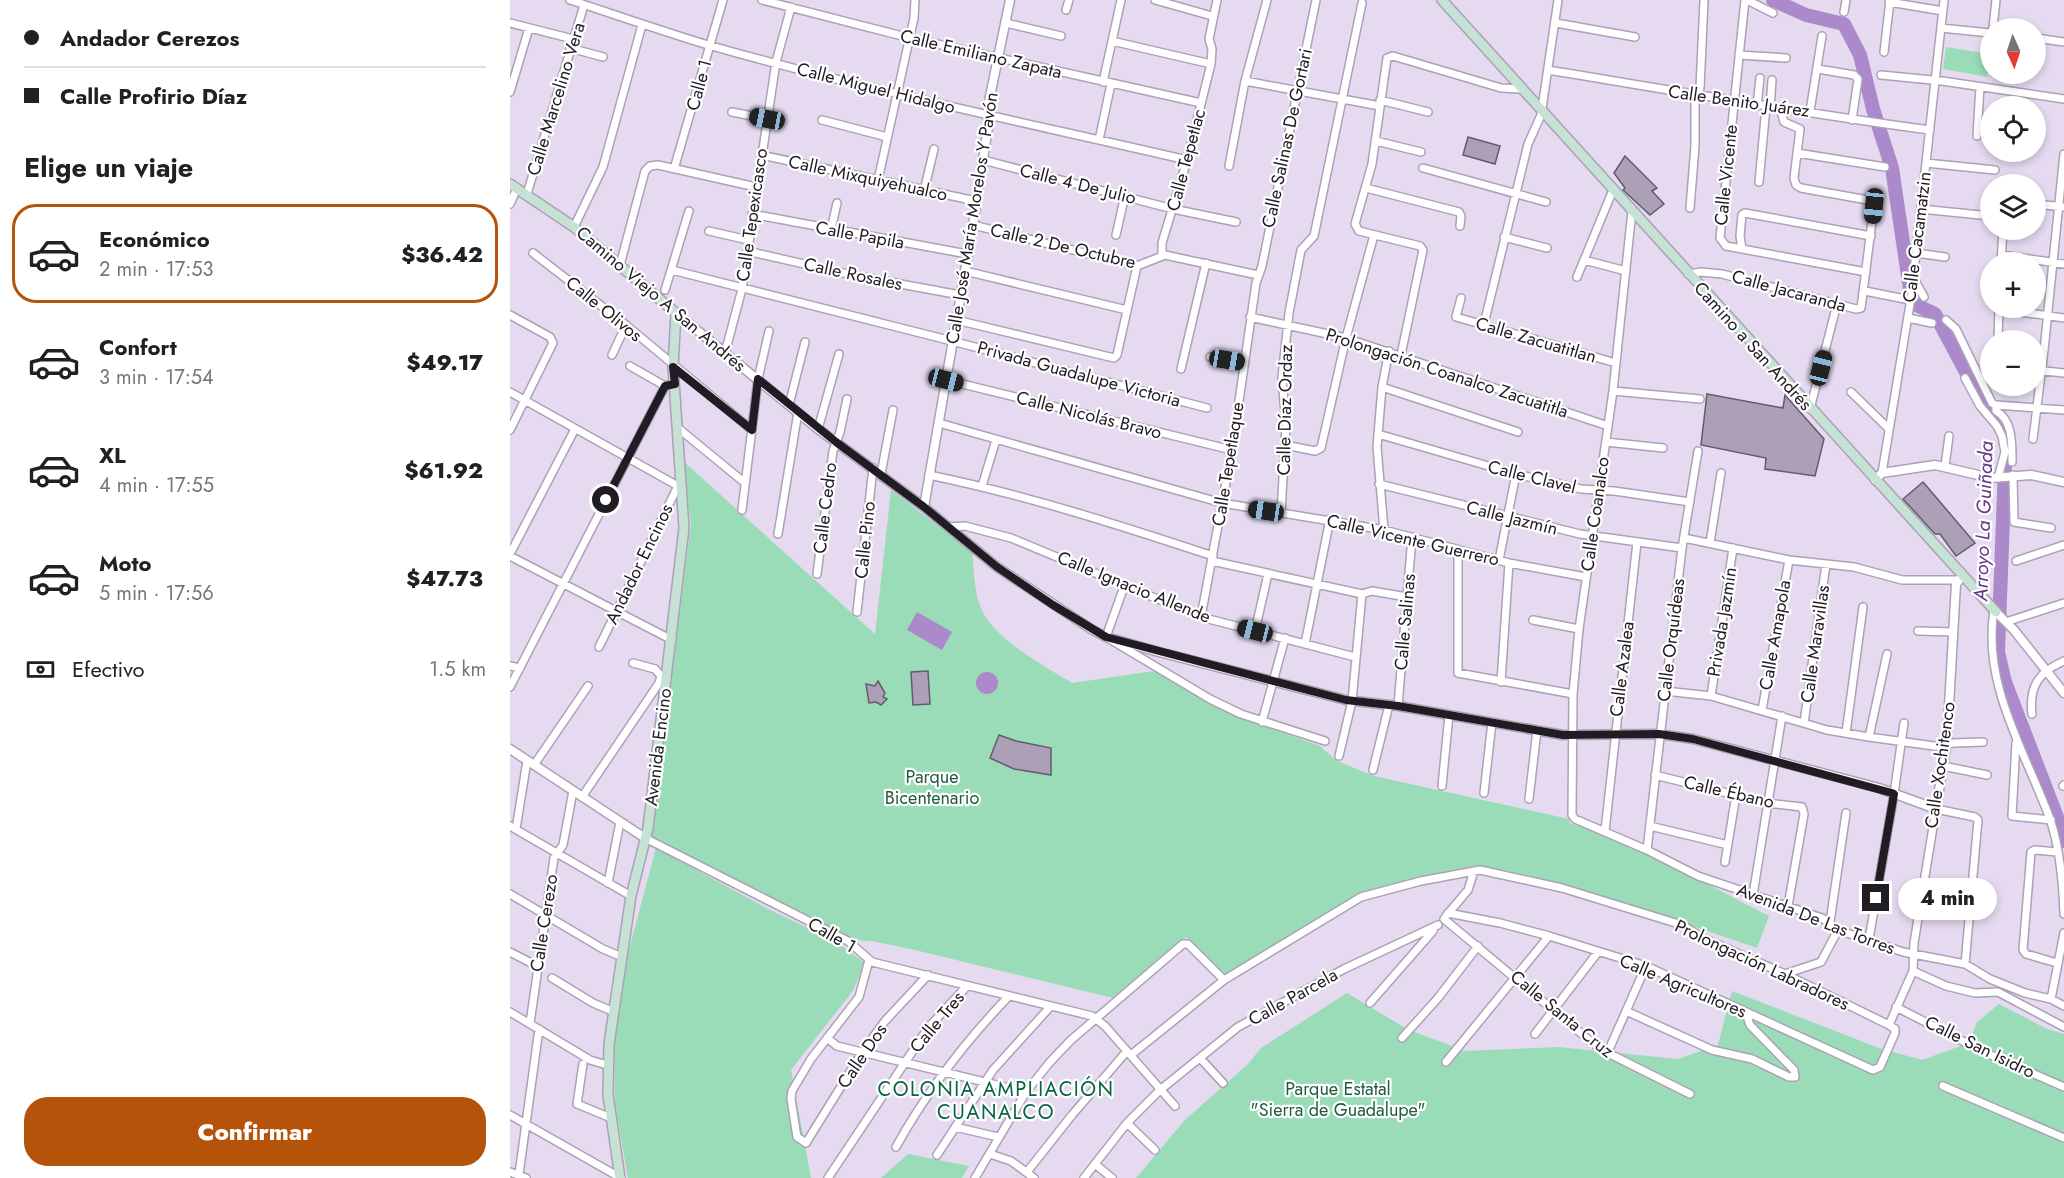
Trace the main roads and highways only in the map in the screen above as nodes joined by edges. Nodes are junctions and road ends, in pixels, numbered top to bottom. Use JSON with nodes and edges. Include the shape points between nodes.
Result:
{"nodes":[{"id":1,"x":1442,"y":0,"type":"edge"},
{"id":2,"x":514,"y":186,"type":"edge"},
{"id":3,"x":676,"y":313,"type":"joint"},
{"id":4,"x":1995,"y":611,"type":"road end"},
{"id":5,"x":621,"y":1178,"type":"edge"}],
"edges":[{"from":1,"to":4,"type":"main road","name":"Camino a San Andrés","via":[[1810,410],[1878,476],[1960,578]]},
{"from":2,"to":3,"type":"main road","name":"Camino Viejo A San Andrés","via":[[574,227]]},
{"from":3,"to":5,"type":"main road","name":"Avenida Encino","via":[[670,385],[678,428],[684,528],[645,838],[612,1011],[607,1065]]}]}
